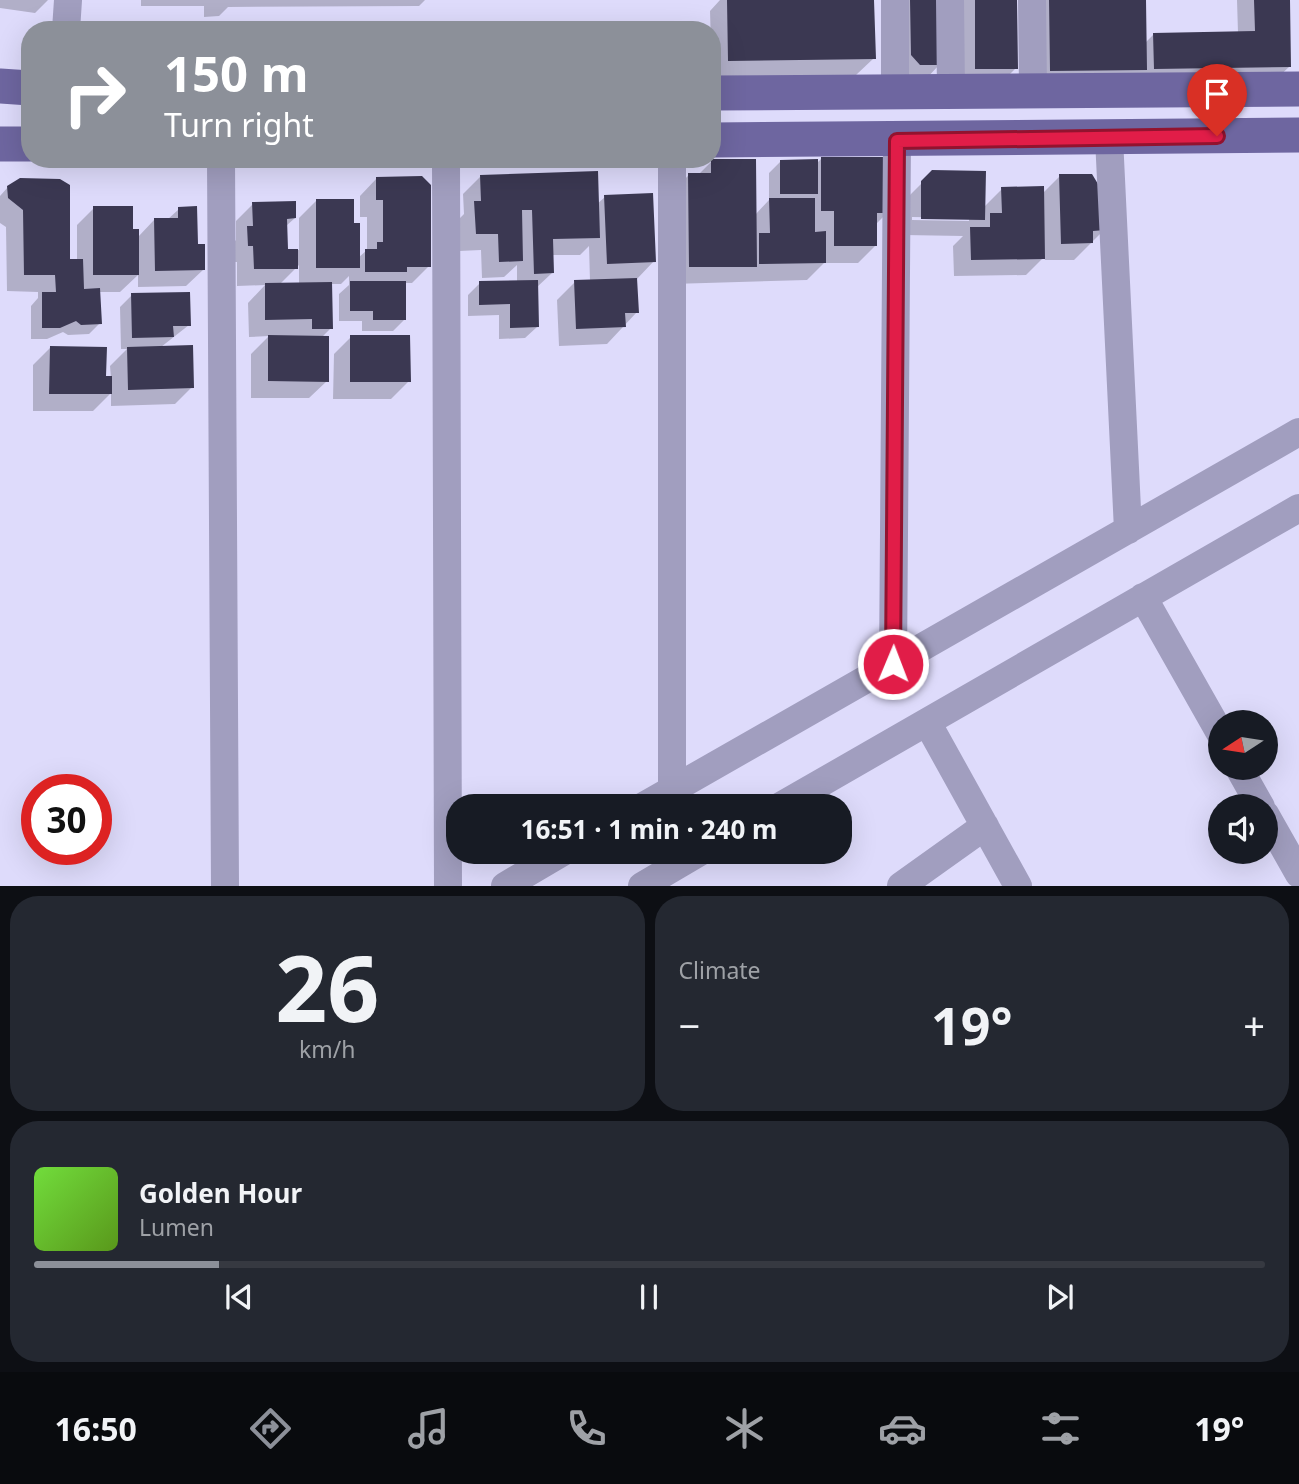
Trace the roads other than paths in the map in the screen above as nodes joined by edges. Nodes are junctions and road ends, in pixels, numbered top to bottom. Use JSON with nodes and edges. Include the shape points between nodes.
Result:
{"nodes":[{"id":1,"x":68,"y":0,"type":"edge"},
{"id":2,"x":895,"y":0,"type":"edge"},
{"id":3,"x":950,"y":0,"type":"edge"},
{"id":4,"x":1032,"y":0,"type":"edge"},
{"id":5,"x":67,"y":21,"type":"edge"},
{"id":6,"x":0,"y":86,"type":"edge"},
{"id":7,"x":21,"y":87,"type":"edge"},
{"id":8,"x":1299,"y":89,"type":"edge"},
{"id":9,"x":1033,"y":90,"type":"junction"},
{"id":10,"x":895,"y":91,"type":"junction"},
{"id":11,"x":950,"y":91,"type":"junction"},
{"id":12,"x":721,"y":93,"type":"edge"},
{"id":13,"x":1299,"y":135,"type":"edge"},
{"id":14,"x":1108,"y":138,"type":"junction"},
{"id":15,"x":721,"y":141,"type":"edge"},
{"id":16,"x":897,"y":141,"type":"junction"},
{"id":17,"x":0,"y":144,"type":"edge"},
{"id":18,"x":21,"y":144,"type":"edge"},
{"id":19,"x":221,"y":168,"type":"edge"},
{"id":20,"x":446,"y":168,"type":"edge"},
{"id":21,"x":673,"y":168,"type":"edge"},
{"id":22,"x":1299,"y":432,"type":"edge"},
{"id":23,"x":1299,"y":508,"type":"edge"},
{"id":24,"x":1128,"y":530,"type":"junction"},
{"id":25,"x":1143,"y":597,"type":"junction"},
{"id":26,"x":893,"y":664,"type":"junction"},
{"id":27,"x":1208,"y":712,"type":"edge"},
{"id":28,"x":927,"y":722,"type":"junction"},
{"id":29,"x":671,"y":790,"type":"junction"},
{"id":30,"x":664,"y":794,"type":"edge"},
{"id":31,"x":802,"y":794,"type":"edge"},
{"id":32,"x":985,"y":826,"type":"junction"},
{"id":33,"x":1278,"y":837,"type":"edge"},
{"id":34,"x":543,"y":864,"type":"edge"},
{"id":35,"x":680,"y":864,"type":"edge"},
{"id":36,"x":1299,"y":874,"type":"edge"},
{"id":37,"x":225,"y":886,"type":"edge"},
{"id":38,"x":448,"y":886,"type":"edge"},
{"id":39,"x":505,"y":886,"type":"edge"},
{"id":40,"x":642,"y":886,"type":"edge"},
{"id":41,"x":901,"y":886,"type":"edge"},
{"id":42,"x":1018,"y":886,"type":"edge"}],
"edges":[{"from":1,"to":5,"type":"street"},
{"from":2,"to":10,"type":"street"},
{"from":3,"to":11,"type":"street"},
{"from":4,"to":9,"type":"street"},
{"from":6,"to":7,"type":"main road"},
{"from":8,"to":9,"type":"main road"},
{"from":9,"to":11,"type":"main road"},
{"from":10,"to":11,"type":"main road"},
{"from":10,"to":12,"type":"main road"},
{"from":13,"to":14,"type":"main road"},
{"from":14,"to":16,"type":"main road"},
{"from":14,"to":24,"type":"street"},
{"from":15,"to":16,"type":"main road"},
{"from":16,"to":26,"type":"street"},
{"from":17,"to":18,"type":"main road"},
{"from":19,"to":37,"type":"street"},
{"from":20,"to":38,"type":"street"},
{"from":21,"to":29,"type":"street"},
{"from":22,"to":24,"type":"street"},
{"from":23,"to":25,"type":"street"},
{"from":24,"to":26,"type":"street"},
{"from":25,"to":27,"type":"street"},
{"from":25,"to":28,"type":"street"},
{"from":26,"to":29,"type":"street"},
{"from":28,"to":31,"type":"street"},
{"from":28,"to":32,"type":"street"},
{"from":29,"to":30,"type":"street"},
{"from":32,"to":41,"type":"street"},
{"from":32,"to":42,"type":"street"},
{"from":33,"to":36,"type":"street"},
{"from":34,"to":39,"type":"street"},
{"from":35,"to":40,"type":"street"}]}
